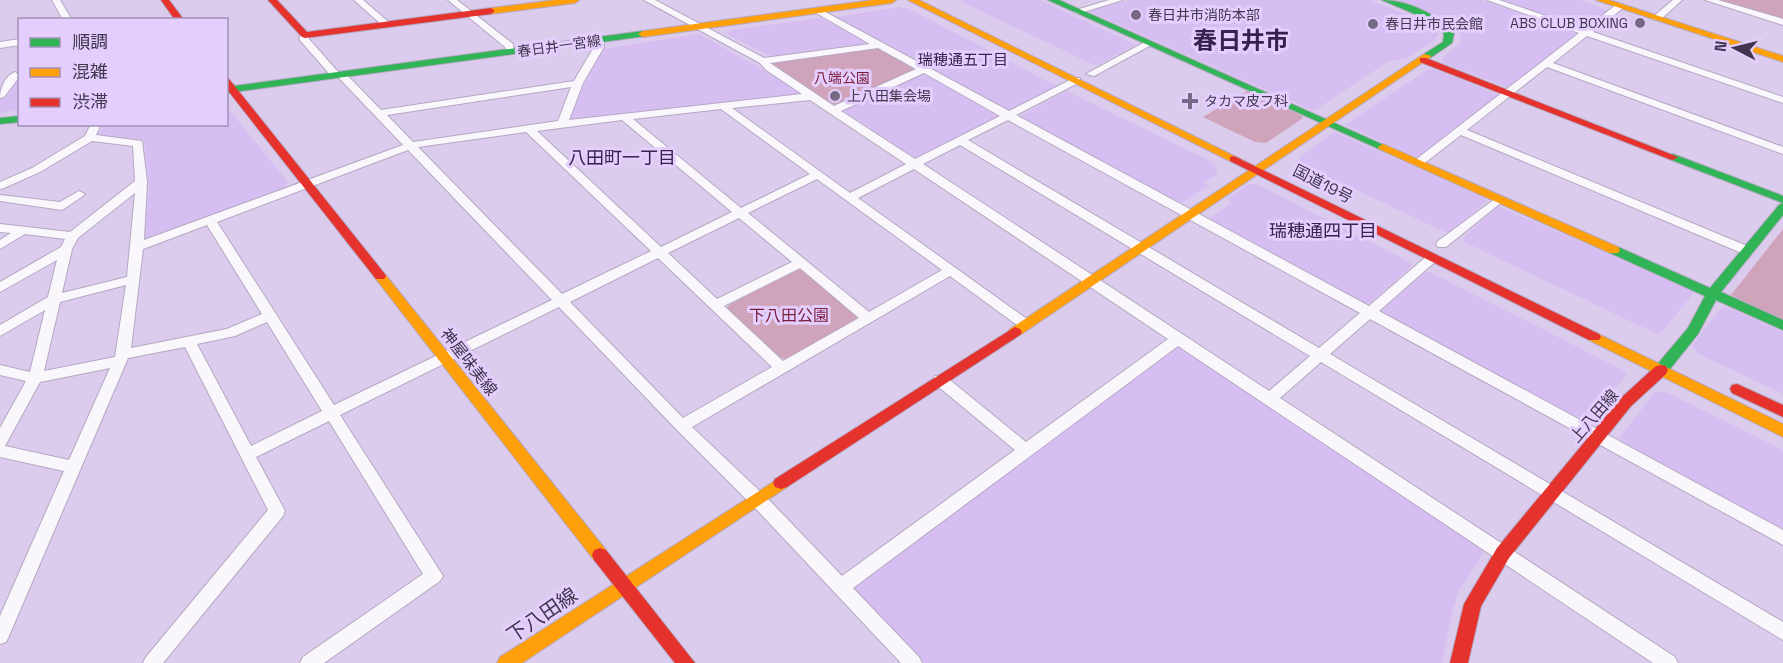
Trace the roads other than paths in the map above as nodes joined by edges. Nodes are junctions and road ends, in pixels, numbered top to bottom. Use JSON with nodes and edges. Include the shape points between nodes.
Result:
{"nodes":[{"id":1,"x":56,"y":0,"type":"edge"},
{"id":2,"x":165,"y":0,"type":"edge"},
{"id":3,"x":272,"y":0,"type":"edge"},
{"id":4,"x":358,"y":0,"type":"edge"},
{"id":5,"x":452,"y":0,"type":"edge"},
{"id":6,"x":575,"y":0,"type":"edge"},
{"id":7,"x":648,"y":0,"type":"edge"},
{"id":8,"x":891,"y":0,"type":"edge"},
{"id":9,"x":912,"y":0,"type":"edge"},
{"id":10,"x":938,"y":0,"type":"edge"},
{"id":11,"x":1052,"y":0,"type":"edge"},
{"id":12,"x":1119,"y":0,"type":"edge"},
{"id":13,"x":1386,"y":0,"type":"edge"},
{"id":14,"x":1491,"y":0,"type":"edge"},
{"id":15,"x":1600,"y":0,"type":"edge"},
{"id":16,"x":1678,"y":0,"type":"edge"},
{"id":17,"x":1709,"y":0,"type":"edge"},
{"id":18,"x":557,"y":2,"type":"edge"},
{"id":19,"x":819,"y":6,"type":"edge"},
{"id":20,"x":1620,"y":6,"type":"junction"},
{"id":21,"x":1077,"y":11,"type":"junction"},
{"id":22,"x":470,"y":14,"type":"junction"},
{"id":23,"x":67,"y":18,"type":"edge"},
{"id":24,"x":178,"y":18,"type":"edge"},
{"id":25,"x":1657,"y":18,"type":"junction"},
{"id":26,"x":1783,"y":22,"type":"edge"},
{"id":27,"x":386,"y":24,"type":"junction"},
{"id":28,"x":699,"y":27,"type":"junction"},
{"id":29,"x":1586,"y":33,"type":"junction"},
{"id":30,"x":305,"y":35,"type":"junction"},
{"id":31,"x":599,"y":40,"type":"junction"},
{"id":32,"x":18,"y":42,"type":"edge"},
{"id":33,"x":1148,"y":44,"type":"junction"},
{"id":34,"x":0,"y":45,"type":"edge"},
{"id":35,"x":880,"y":45,"type":"junction"},
{"id":36,"x":511,"y":52,"type":"junction"},
{"id":37,"x":1783,"y":59,"type":"edge"},
{"id":38,"x":1423,"y":60,"type":"junction"},
{"id":39,"x":763,"y":61,"type":"junction"},
{"id":40,"x":1547,"y":64,"type":"junction"},
{"id":41,"x":925,"y":69,"type":"junction"},
{"id":42,"x":17,"y":74,"type":"edge"},
{"id":43,"x":1091,"y":74,"type":"junction"},
{"id":44,"x":0,"y":76,"type":"edge"},
{"id":45,"x":339,"y":76,"type":"junction"},
{"id":46,"x":1077,"y":80,"type":"junction"},
{"id":47,"x":578,"y":83,"type":"junction"},
{"id":48,"x":228,"y":87,"type":"edge"},
{"id":49,"x":1509,"y":92,"type":"junction"},
{"id":50,"x":0,"y":95,"type":"edge"},
{"id":51,"x":813,"y":96,"type":"junction"},
{"id":52,"x":1783,"y":100,"type":"edge"},
{"id":53,"x":724,"y":107,"type":"junction"},
{"id":54,"x":835,"y":110,"type":"junction"},
{"id":55,"x":380,"y":113,"type":"junction"},
{"id":56,"x":1011,"y":115,"type":"junction"},
{"id":57,"x":625,"y":118,"type":"junction"},
{"id":58,"x":18,"y":119,"type":"edge"},
{"id":59,"x":0,"y":122,"type":"edge"},
{"id":60,"x":1325,"y":122,"type":"junction"},
{"id":61,"x":562,"y":124,"type":"junction"},
{"id":62,"x":95,"y":126,"type":"edge"},
{"id":63,"x":529,"y":129,"type":"junction"},
{"id":64,"x":1460,"y":131,"type":"junction"},
{"id":65,"x":90,"y":138,"type":"junction"},
{"id":66,"x":960,"y":140,"type":"junction"},
{"id":67,"x":412,"y":145,"type":"junction"},
{"id":68,"x":1783,"y":151,"type":"edge"},
{"id":69,"x":1268,"y":160,"type":"junction"},
{"id":70,"x":917,"y":164,"type":"junction"},
{"id":71,"x":1418,"y":164,"type":"junction"},
{"id":72,"x":1256,"y":169,"type":"junction"},
{"id":73,"x":817,"y":175,"type":"junction"},
{"id":74,"x":1308,"y":180,"type":"dead end"},
{"id":75,"x":141,"y":182,"type":"junction"},
{"id":76,"x":307,"y":184,"type":"junction"},
{"id":77,"x":0,"y":186,"type":"edge"},
{"id":78,"x":79,"y":194,"type":"dead end"},
{"id":79,"x":0,"y":198,"type":"edge"},
{"id":80,"x":849,"y":198,"type":"junction"},
{"id":81,"x":1499,"y":199,"type":"junction"},
{"id":82,"x":1783,"y":200,"type":"edge"},
{"id":83,"x":1783,"y":207,"type":"edge"},
{"id":84,"x":740,"y":213,"type":"junction"},
{"id":85,"x":1191,"y":214,"type":"junction"},
{"id":86,"x":209,"y":219,"type":"junction"},
{"id":87,"x":0,"y":228,"type":"edge"},
{"id":88,"x":22,"y":231,"type":"junction"},
{"id":89,"x":73,"y":236,"type":"junction"},
{"id":90,"x":0,"y":244,"type":"edge"},
{"id":91,"x":1442,"y":244,"type":"dead end"},
{"id":92,"x":137,"y":247,"type":"junction"},
{"id":93,"x":66,"y":249,"type":"junction"},
{"id":94,"x":1140,"y":249,"type":"junction"},
{"id":95,"x":1748,"y":251,"type":"junction"},
{"id":96,"x":659,"y":252,"type":"junction"},
{"id":97,"x":1432,"y":258,"type":"junction"},
{"id":98,"x":800,"y":263,"type":"junction"},
{"id":99,"x":950,"y":271,"type":"junction"},
{"id":100,"x":134,"y":279,"type":"junction"},
{"id":101,"x":1094,"y":281,"type":"junction"},
{"id":102,"x":0,"y":287,"type":"edge"},
{"id":103,"x":1713,"y":293,"type":"junction"},
{"id":104,"x":54,"y":298,"type":"junction"},
{"id":105,"x":560,"y":301,"type":"junction"},
{"id":106,"x":715,"y":305,"type":"junction"},
{"id":107,"x":1368,"y":311,"type":"junction"},
{"id":108,"x":270,"y":316,"type":"junction"},
{"id":109,"x":868,"y":318,"type":"junction"},
{"id":110,"x":1026,"y":325,"type":"junction"},
{"id":111,"x":1783,"y":325,"type":"edge"},
{"id":112,"x":0,"y":332,"type":"edge"},
{"id":113,"x":1179,"y":338,"type":"junction"},
{"id":114,"x":189,"y":342,"type":"junction"},
{"id":115,"x":1320,"y":354,"type":"junction"},
{"id":116,"x":445,"y":357,"type":"junction"},
{"id":117,"x":121,"y":358,"type":"junction"},
{"id":118,"x":782,"y":368,"type":"junction"},
{"id":119,"x":0,"y":370,"type":"edge"},
{"id":120,"x":1661,"y":370,"type":"junction"},
{"id":121,"x":35,"y":378,"type":"junction"},
{"id":122,"x":940,"y":380,"type":"junction"},
{"id":123,"x":1722,"y":381,"type":"dead end"},
{"id":124,"x":1271,"y":398,"type":"junction"},
{"id":125,"x":1783,"y":411,"type":"edge"},
{"id":126,"x":332,"y":414,"type":"junction"},
{"id":127,"x":682,"y":426,"type":"junction"},
{"id":128,"x":1783,"y":431,"type":"edge"},
{"id":129,"x":1597,"y":437,"type":"junction"},
{"id":130,"x":0,"y":442,"type":"edge"},
{"id":131,"x":1026,"y":450,"type":"junction"},
{"id":132,"x":0,"y":451,"type":"edge"},
{"id":133,"x":246,"y":455,"type":"junction"},
{"id":134,"x":73,"y":467,"type":"junction"},
{"id":135,"x":1551,"y":492,"type":"junction"},
{"id":136,"x":756,"y":498,"type":"junction"},
{"id":137,"x":1783,"y":538,"type":"edge"},
{"id":138,"x":1503,"y":553,"type":"junction"},
{"id":139,"x":623,"y":584,"type":"junction"},
{"id":140,"x":840,"y":587,"type":"junction"},
{"id":141,"x":1783,"y":632,"type":"edge"},
{"id":142,"x":0,"y":636,"type":"edge"},
{"id":143,"x":152,"y":663,"type":"edge"},
{"id":144,"x":309,"y":663,"type":"edge"},
{"id":145,"x":506,"y":663,"type":"edge"},
{"id":146,"x":686,"y":663,"type":"edge"},
{"id":147,"x":913,"y":663,"type":"edge"},
{"id":148,"x":1459,"y":663,"type":"edge"},
{"id":149,"x":1669,"y":663,"type":"edge"}],
"edges":[{"from":1,"to":23,"type":"street"},
{"from":2,"to":24,"type":"main road"},
{"from":3,"to":30,"type":"main road"},
{"from":4,"to":27,"type":"street"},
{"from":5,"to":22,"type":"street"},
{"from":6,"to":18,"type":"main road"},
{"from":7,"to":28,"type":"street"},
{"from":8,"to":19,"type":"main road","name":"春日井一宮線"},
{"from":9,"to":46,"type":"main road","name":"国道19号"},
{"from":10,"to":43,"type":"main road","name":"国道19号"},
{"from":11,"to":21,"type":"main road"},
{"from":12,"to":21,"type":"street"},
{"from":13,"to":38,"type":"main road","name":"下八田線","via":[[1429,16],[1447,30],[1447,43]]},
{"from":14,"to":29,"type":"street"},
{"from":15,"to":20,"type":"main road"},
{"from":16,"to":25,"type":"street"},
{"from":17,"to":26,"type":"street"},
{"from":18,"to":22,"type":"main road"},
{"from":19,"to":28,"type":"main road","name":"春日井一宮線"},
{"from":19,"to":35,"type":"street"},
{"from":20,"to":25,"type":"main road"},
{"from":20,"to":29,"type":"street"},
{"from":21,"to":33,"type":"main road"},
{"from":22,"to":27,"type":"main road"},
{"from":22,"to":36,"type":"street","via":[[510,46]]},
{"from":25,"to":37,"type":"main road"},
{"from":27,"to":30,"type":"main road"},
{"from":28,"to":31,"type":"main road","name":"春日井一宮線"},
{"from":28,"to":39,"type":"street"},
{"from":29,"to":40,"type":"street"},
{"from":29,"to":52,"type":"street"},
{"from":30,"to":45,"type":"street","via":[[304,39]]},
{"from":31,"to":36,"type":"main road","name":"春日井一宮線"},
{"from":31,"to":47,"type":"street","via":[[599,47]]},
{"from":32,"to":34,"type":"street"},
{"from":33,"to":43,"type":"street"},
{"from":33,"to":60,"type":"main road"},
{"from":35,"to":39,"type":"street"},
{"from":35,"to":41,"type":"street"},
{"from":36,"to":45,"type":"main road","name":"春日井一宮線"},
{"from":38,"to":49,"type":"main road"},
{"from":38,"to":60,"type":"main road","name":"下八田線"},
{"from":39,"to":51,"type":"street"},
{"from":40,"to":49,"type":"street"},
{"from":40,"to":68,"type":"street"},
{"from":41,"to":54,"type":"street"},
{"from":41,"to":56,"type":"street"},
{"from":42,"to":44,"type":"street"},
{"from":42,"to":50,"type":"street"},
{"from":43,"to":69,"type":"main road","name":"国道19号"},
{"from":45,"to":48,"type":"main road","name":"春日井一宮線"},
{"from":45,"to":55,"type":"street"},
{"from":46,"to":56,"type":"street"},
{"from":46,"to":72,"type":"main road","name":"国道19号"},
{"from":47,"to":55,"type":"street"},
{"from":47,"to":61,"type":"street"},
{"from":48,"to":76,"type":"main road","name":"神屋味美線"},
{"from":49,"to":64,"type":"street"},
{"from":49,"to":82,"type":"main road"},
{"from":51,"to":53,"type":"street"},
{"from":51,"to":54,"type":"street"},
{"from":53,"to":57,"type":"street"},
{"from":53,"to":73,"type":"street"},
{"from":54,"to":70,"type":"street"},
{"from":55,"to":67,"type":"street"},
{"from":56,"to":66,"type":"street"},
{"from":56,"to":85,"type":"street"},
{"from":57,"to":61,"type":"street"},
{"from":57,"to":84,"type":"street"},
{"from":58,"to":59,"type":"main road"},
{"from":60,"to":69,"type":"main road","name":"下八田線"},
{"from":60,"to":71,"type":"main road"},
{"from":61,"to":63,"type":"street"},
{"from":62,"to":65,"type":"street"},
{"from":63,"to":67,"type":"street"},
{"from":63,"to":96,"type":"street"},
{"from":64,"to":71,"type":"street"},
{"from":64,"to":95,"type":"street"},
{"from":65,"to":75,"type":"street","via":[[138,143]]},
{"from":65,"to":77,"type":"street"},
{"from":66,"to":70,"type":"street"},
{"from":66,"to":94,"type":"street"},
{"from":67,"to":76,"type":"street"},
{"from":67,"to":105,"type":"street"},
{"from":69,"to":72,"type":"main road","name":"下八田線"},
{"from":69,"to":74,"type":"main road","name":"国道19号"},
{"from":70,"to":80,"type":"street"},
{"from":70,"to":101,"type":"street"},
{"from":71,"to":81,"type":"main road"},
{"from":72,"to":85,"type":"main road","name":"下八田線"},
{"from":72,"to":97,"type":"main road","name":"国道19号"},
{"from":73,"to":80,"type":"street"},
{"from":73,"to":84,"type":"street"},
{"from":75,"to":89,"type":"street"},
{"from":75,"to":92,"type":"street"},
{"from":76,"to":86,"type":"street"},
{"from":76,"to":116,"type":"main road","name":"神屋味美線"},
{"from":78,"to":79,"type":"street","via":[[62,206]]},
{"from":80,"to":99,"type":"street"},
{"from":81,"to":91,"type":"street"},
{"from":81,"to":103,"type":"main road"},
{"from":83,"to":95,"type":"main road","name":"上八田線"},
{"from":84,"to":96,"type":"street"},
{"from":84,"to":98,"type":"street"},
{"from":85,"to":94,"type":"main road","name":"下八田線"},
{"from":85,"to":107,"type":"street"},
{"from":86,"to":92,"type":"street"},
{"from":86,"to":108,"type":"street"},
{"from":87,"to":88,"type":"street"},
{"from":88,"to":89,"type":"street"},
{"from":88,"to":90,"type":"street"},
{"from":89,"to":93,"type":"street"},
{"from":92,"to":100,"type":"street"},
{"from":93,"to":102,"type":"street"},
{"from":93,"to":104,"type":"street"},
{"from":94,"to":101,"type":"main road","name":"下八田線"},
{"from":94,"to":115,"type":"street"},
{"from":95,"to":103,"type":"main road","name":"上八田線"},
{"from":96,"to":105,"type":"street"},
{"from":96,"to":106,"type":"street"},
{"from":97,"to":107,"type":"street"},
{"from":97,"to":120,"type":"main road","name":"国道19号"},
{"from":98,"to":106,"type":"street"},
{"from":98,"to":109,"type":"street"},
{"from":99,"to":109,"type":"street"},
{"from":99,"to":110,"type":"street"},
{"from":100,"to":104,"type":"street"},
{"from":100,"to":117,"type":"street"},
{"from":101,"to":110,"type":"main road","name":"下八田線"},
{"from":101,"to":113,"type":"street"},
{"from":103,"to":111,"type":"main road"},
{"from":103,"to":120,"type":"main road","name":"上八田線","via":[[1693,331]]},
{"from":104,"to":112,"type":"street"},
{"from":104,"to":121,"type":"street"},
{"from":105,"to":116,"type":"street"},
{"from":105,"to":127,"type":"street"},
{"from":106,"to":118,"type":"street"},
{"from":107,"to":115,"type":"street"},
{"from":107,"to":129,"type":"street"},
{"from":108,"to":114,"type":"street","via":[[230,333]]},
{"from":108,"to":126,"type":"street"},
{"from":109,"to":118,"type":"street"},
{"from":110,"to":122,"type":"main road","name":"下八田線"},
{"from":113,"to":124,"type":"street"},
{"from":113,"to":131,"type":"street"},
{"from":114,"to":117,"type":"street"},
{"from":114,"to":133,"type":"street"},
{"from":115,"to":124,"type":"street"},
{"from":115,"to":135,"type":"street"},
{"from":116,"to":126,"type":"street"},
{"from":116,"to":139,"type":"main road","name":"神屋味美線"},
{"from":117,"to":121,"type":"street"},
{"from":117,"to":134,"type":"street"},
{"from":118,"to":127,"type":"street"},
{"from":119,"to":121,"type":"street"},
{"from":120,"to":128,"type":"main road","name":"国道19号"},
{"from":120,"to":129,"type":"main road","name":"上八田線","via":[[1626,402]]},
{"from":121,"to":130,"type":"street"},
{"from":122,"to":131,"type":"street"},
{"from":122,"to":136,"type":"main road","name":"下八田線"},
{"from":123,"to":125,"type":"main road"},
{"from":124,"to":138,"type":"street"},
{"from":126,"to":133,"type":"street"},
{"from":126,"to":144,"type":"street","via":[[434,576]]},
{"from":127,"to":136,"type":"street"},
{"from":129,"to":135,"type":"main road","name":"上八田線"},
{"from":129,"to":137,"type":"street"},
{"from":131,"to":140,"type":"street"},
{"from":132,"to":134,"type":"street"},
{"from":133,"to":143,"type":"street","via":[[277,511]]},
{"from":134,"to":142,"type":"street"},
{"from":135,"to":138,"type":"main road","name":"上八田線"},
{"from":135,"to":141,"type":"street"},
{"from":136,"to":139,"type":"main road","name":"下八田線"},
{"from":136,"to":140,"type":"street"},
{"from":138,"to":148,"type":"main road","name":"上八田線","via":[[1473,604]]},
{"from":138,"to":149,"type":"street"},
{"from":139,"to":145,"type":"main road","name":"下八田線"},
{"from":139,"to":146,"type":"main road","name":"神屋味美線"},
{"from":140,"to":147,"type":"street"}]}
